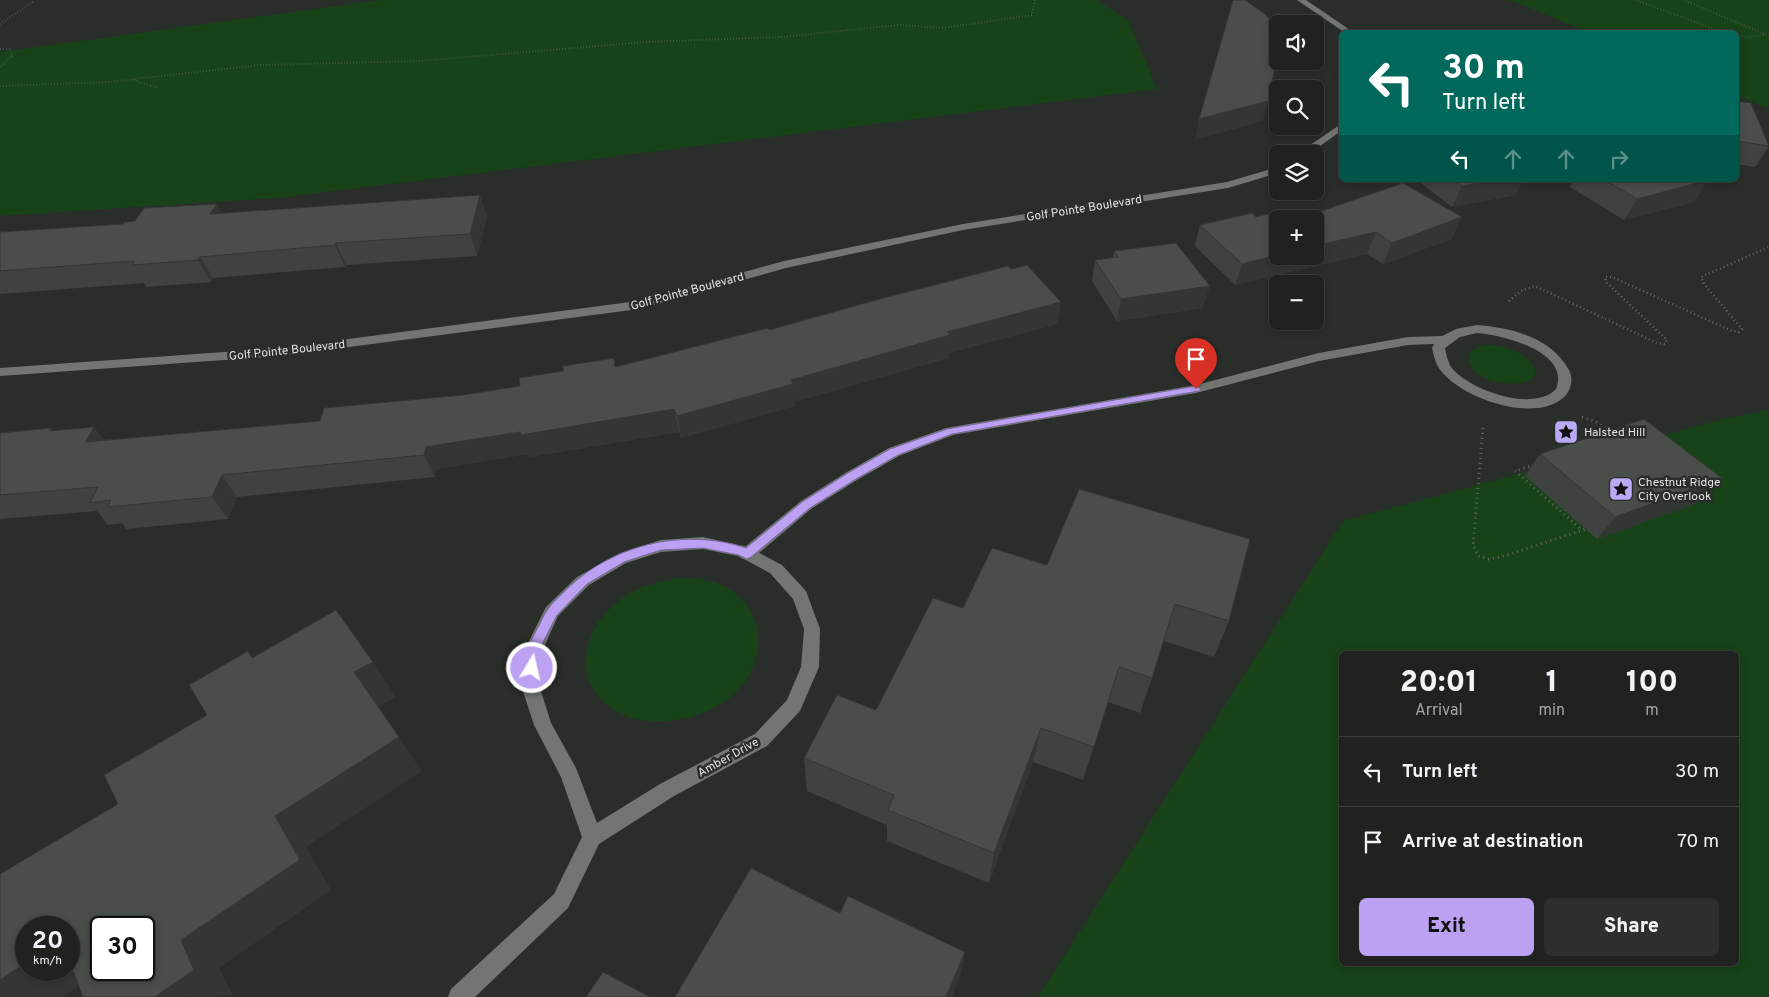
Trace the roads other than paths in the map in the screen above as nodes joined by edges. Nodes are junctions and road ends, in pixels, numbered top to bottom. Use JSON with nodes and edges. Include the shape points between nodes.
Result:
{"nodes":[{"id":1,"x":1301,"y":0,"type":"edge"},
{"id":2,"x":1346,"y":30,"type":"edge"},
{"id":3,"x":1339,"y":128,"type":"edge"},
{"id":4,"x":1315,"y":145,"type":"edge"},
{"id":5,"x":1269,"y":173,"type":"edge"},
{"id":6,"x":1443,"y":340,"type":"junction"},
{"id":7,"x":0,"y":372,"type":"edge"},
{"id":8,"x":747,"y":554,"type":"junction"},
{"id":9,"x":592,"y":837,"type":"junction"},
{"id":10,"x":459,"y":997,"type":"edge"}],
"edges":[{"from":1,"to":2,"type":"street"},
{"from":3,"to":4,"type":"street"},
{"from":5,"to":7,"type":"street","name":"Golf Pointe Boulevard","via":[[1228,185],[963,228],[784,266],[639,306],[280,352]]},
{"from":6,"to":6,"type":"street","via":[[1438,348],[1446,369],[1460,382],[1489,396],[1501,400],[1542,402],[1557,396],[1565,386],[1565,375],[1559,364],[1533,343],[1496,330],[1477,329],[1462,331]]},
{"from":6,"to":8,"type":"street","via":[[1408,341],[1355,350],[1196,389],[951,431],[894,452],[852,476],[806,505]]},
{"from":8,"to":9,"type":"street","name":"Amber Drive","via":[[776,569],[800,596],[812,629],[810,667],[794,705],[761,740],[668,790]]},
{"from":8,"to":9,"type":"street","name":"Amber Drive","via":[[703,543],[661,546],[620,558],[583,581],[552,612],[534,648],[531,688],[543,724],[569,774]]},
{"from":9,"to":10,"type":"street","via":[[561,901]]}]}
